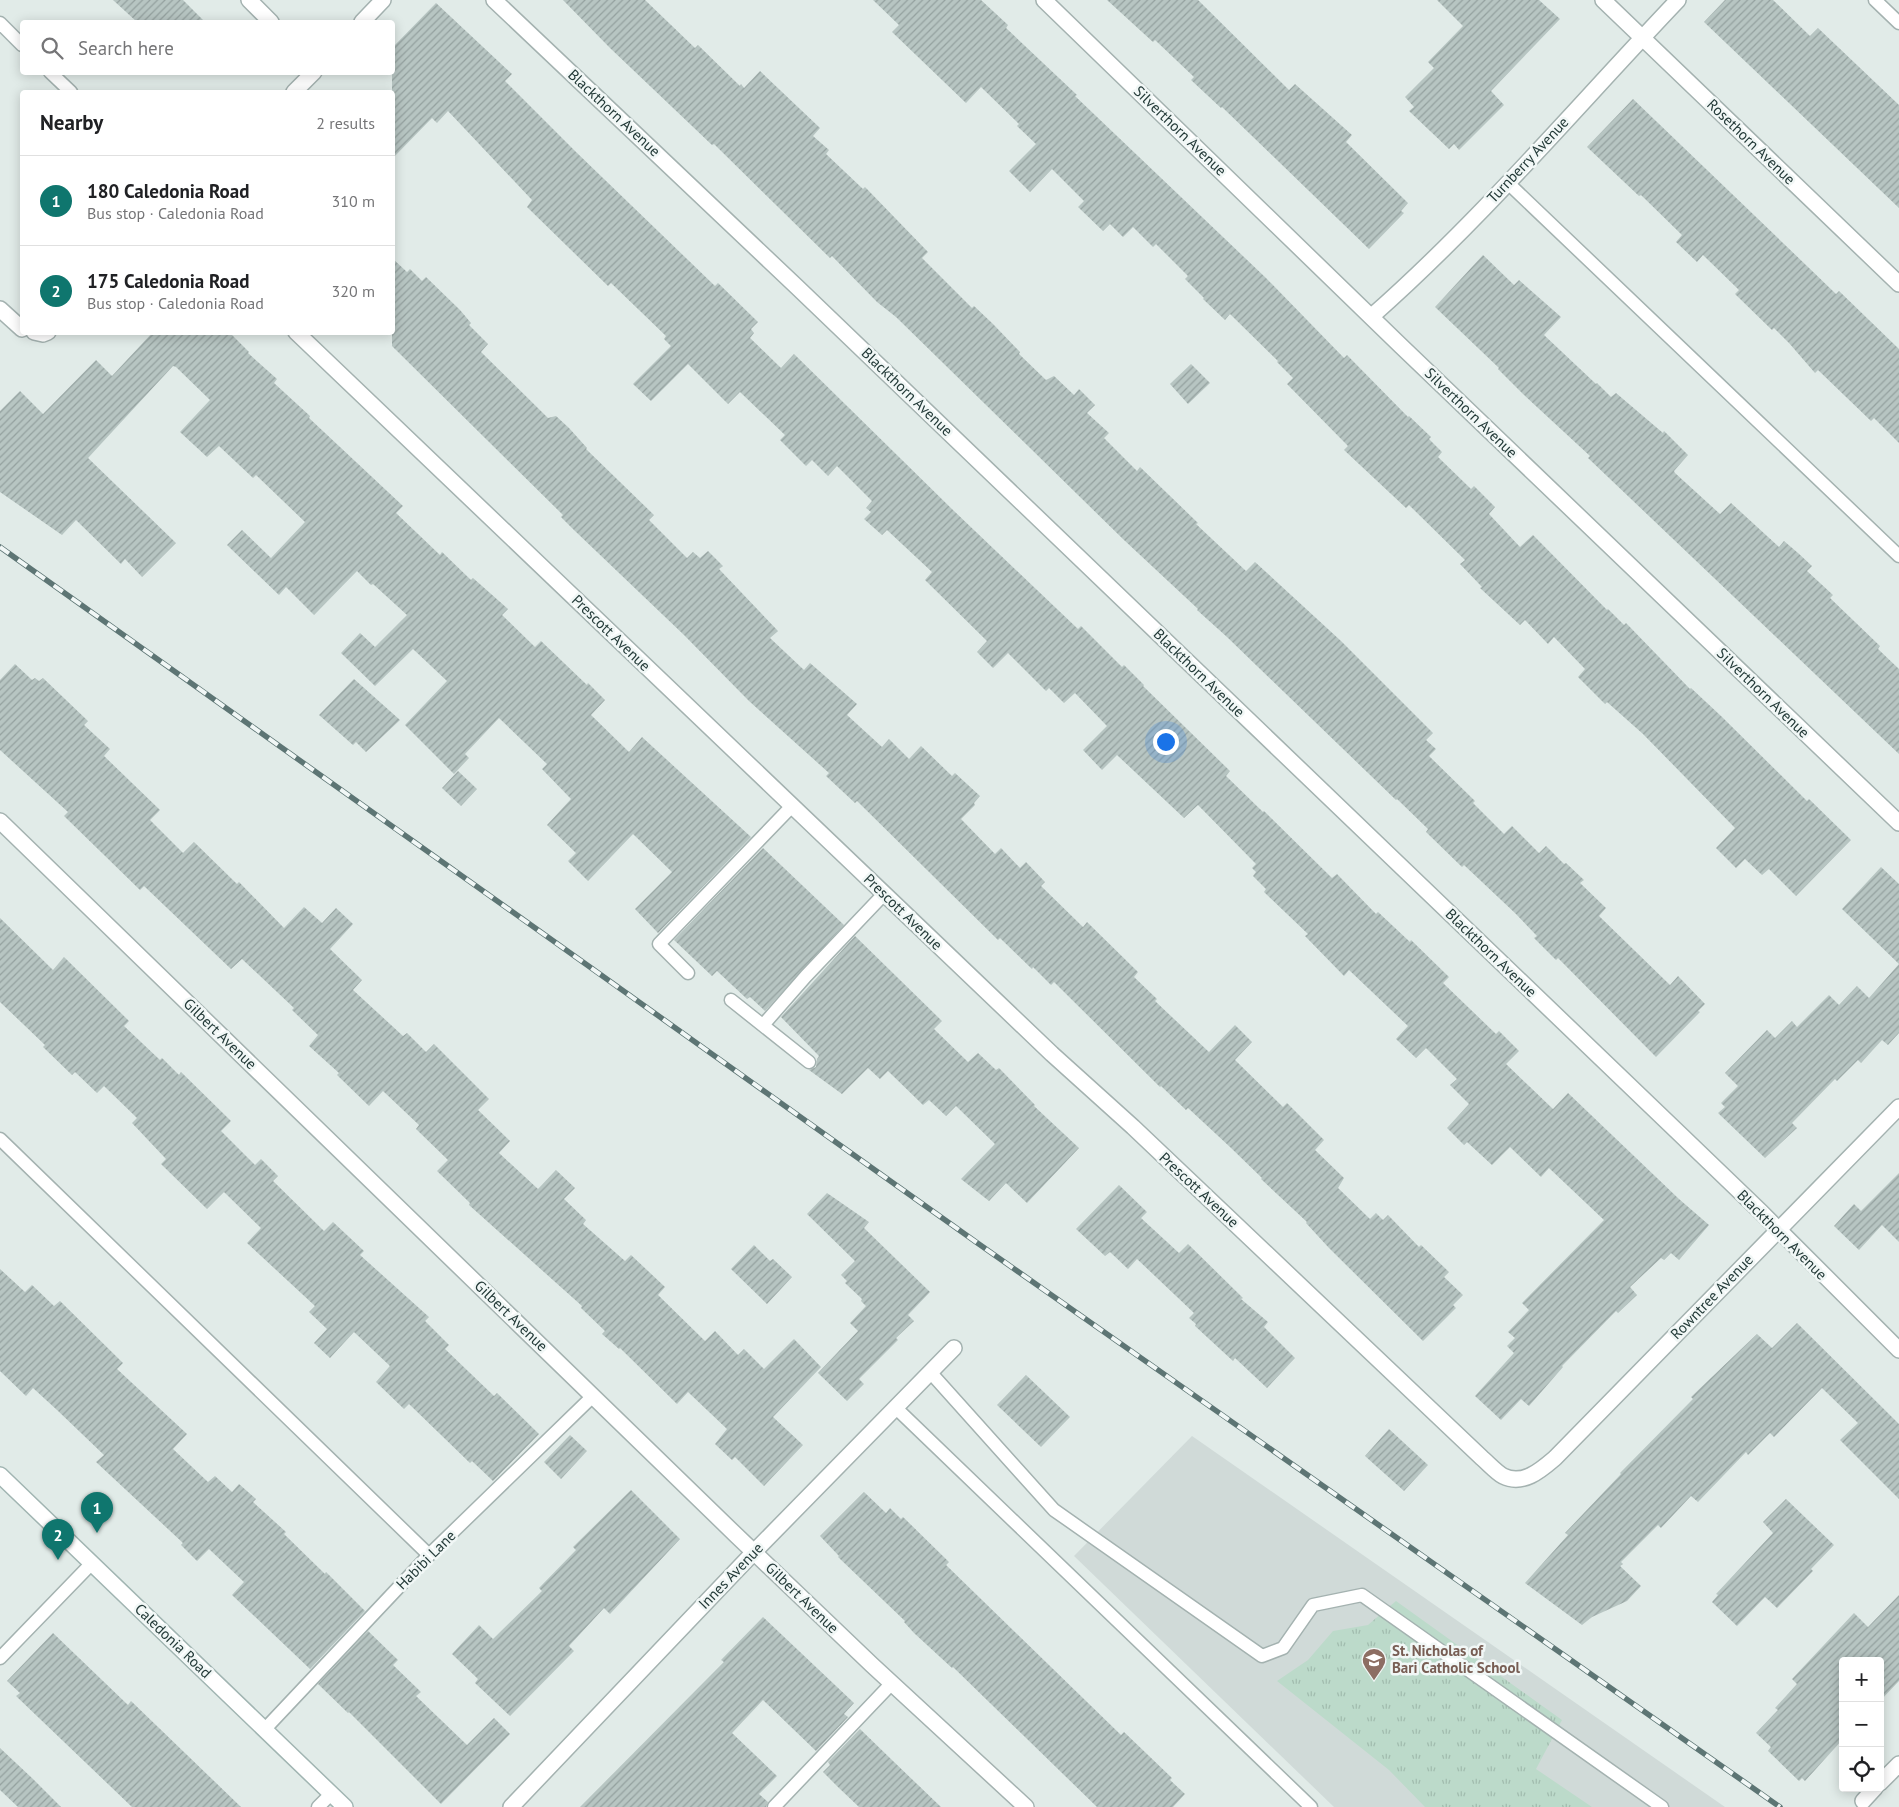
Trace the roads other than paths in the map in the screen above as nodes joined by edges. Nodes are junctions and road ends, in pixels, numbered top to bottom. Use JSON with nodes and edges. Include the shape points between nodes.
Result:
{"nodes":[{"id":1,"x":249,"y":0,"type":"edge"},
{"id":2,"x":383,"y":0,"type":"edge"},
{"id":3,"x":494,"y":0,"type":"edge"},
{"id":4,"x":1044,"y":0,"type":"edge"},
{"id":5,"x":1603,"y":0,"type":"edge"},
{"id":6,"x":1678,"y":0,"type":"edge"},
{"id":7,"x":1875,"y":0,"type":"edge"},
{"id":8,"x":269,"y":20,"type":"edge"},
{"id":9,"x":364,"y":20,"type":"edge"},
{"id":10,"x":0,"y":23,"type":"edge"},
{"id":11,"x":1899,"y":23,"type":"edge"},
{"id":12,"x":1642,"y":38,"type":"junction"},
{"id":13,"x":20,"y":43,"type":"edge"},
{"id":14,"x":53,"y":75,"type":"edge"},
{"id":15,"x":311,"y":75,"type":"edge"},
{"id":16,"x":69,"y":90,"type":"edge"},
{"id":17,"x":296,"y":90,"type":"edge"},
{"id":18,"x":1508,"y":183,"type":"junction"},
{"id":19,"x":1899,"y":284,"type":"edge"},
{"id":20,"x":0,"y":309,"type":"edge"},
{"id":21,"x":1372,"y":316,"type":"junction"},
{"id":22,"x":20,"y":327,"type":"edge"},
{"id":23,"x":299,"y":335,"type":"edge"},
{"id":24,"x":1899,"y":556,"type":"edge"},
{"id":25,"x":792,"y":806,"type":"junction"},
{"id":26,"x":0,"y":821,"type":"edge"},
{"id":27,"x":1899,"y":823,"type":"edge"},
{"id":28,"x":884,"y":894,"type":"junction"},
{"id":29,"x":688,"y":972,"type":"dead end"},
{"id":30,"x":731,"y":1000,"type":"dead end"},
{"id":31,"x":764,"y":1024,"type":"junction"},
{"id":32,"x":810,"y":1062,"type":"dead end"},
{"id":33,"x":1899,"y":1107,"type":"edge"},
{"id":34,"x":0,"y":1139,"type":"edge"},
{"id":35,"x":1778,"y":1230,"type":"junction"},
{"id":36,"x":954,"y":1348,"type":"dead end"},
{"id":37,"x":1899,"y":1350,"type":"edge"},
{"id":38,"x":931,"y":1373,"type":"junction"},
{"id":39,"x":593,"y":1396,"type":"junction"},
{"id":40,"x":896,"y":1408,"type":"junction"},
{"id":41,"x":0,"y":1475,"type":"edge"},
{"id":42,"x":1520,"y":1480,"type":"joint"},
{"id":43,"x":754,"y":1552,"type":"junction"},
{"id":44,"x":429,"y":1555,"type":"junction"},
{"id":45,"x":92,"y":1563,"type":"junction"},
{"id":46,"x":0,"y":1658,"type":"edge"},
{"id":47,"x":892,"y":1683,"type":"junction"},
{"id":48,"x":265,"y":1729,"type":"junction"},
{"id":49,"x":1899,"y":1764,"type":"edge"},
{"id":50,"x":1884,"y":1779,"type":"edge"},
{"id":51,"x":1871,"y":1792,"type":"edge"},
{"id":52,"x":331,"y":1794,"type":"junction"},
{"id":53,"x":1863,"y":1801,"type":"dead end"},
{"id":54,"x":318,"y":1807,"type":"edge"},
{"id":55,"x":344,"y":1807,"type":"edge"},
{"id":56,"x":510,"y":1807,"type":"edge"},
{"id":57,"x":774,"y":1807,"type":"edge"},
{"id":58,"x":1026,"y":1807,"type":"edge"},
{"id":59,"x":1311,"y":1807,"type":"edge"},
{"id":60,"x":1662,"y":1807,"type":"edge"}],
"edges":[{"from":1,"to":8,"type":"street"},
{"from":2,"to":9,"type":"street"},
{"from":3,"to":35,"type":"street","name":"Blackthorn Avenue","via":[[839,327]]},
{"from":4,"to":21,"type":"street","name":"Silverthorn Avenue"},
{"from":5,"to":12,"type":"street","name":"Rosethorn Avenue"},
{"from":6,"to":12,"type":"street","name":"Turnberry Avenue"},
{"from":7,"to":11,"type":"lane"},
{"from":10,"to":13,"type":"lane"},
{"from":12,"to":18,"type":"street","name":"Turnberry Avenue"},
{"from":12,"to":19,"type":"street","name":"Rosethorn Avenue"},
{"from":14,"to":16,"type":"lane"},
{"from":15,"to":17,"type":"street"},
{"from":18,"to":21,"type":"street","name":"Turnberry Avenue"},
{"from":18,"to":24,"type":"lane"},
{"from":20,"to":22,"type":"street"},
{"from":21,"to":27,"type":"street","name":"Silverthorn Avenue"},
{"from":23,"to":25,"type":"street","name":"Prescott Avenue"},
{"from":25,"to":28,"type":"street","name":"Prescott Avenue"},
{"from":25,"to":29,"type":"lane","via":[[659,944]]},
{"from":26,"to":39,"type":"street","name":"Gilbert Avenue"},
{"from":28,"to":31,"type":"lane"},
{"from":28,"to":42,"type":"street","name":"Prescott Avenue","via":[[1482,1458],[1503,1476]]},
{"from":30,"to":31,"type":"lane"},
{"from":31,"to":32,"type":"lane"},
{"from":33,"to":35,"type":"street","name":"Rowntree Avenue"},
{"from":34,"to":44,"type":"lane"},
{"from":35,"to":37,"type":"street","name":"Blackthorn Avenue"},
{"from":35,"to":42,"type":"street","name":"Rowntree Avenue","via":[[1556,1458],[1538,1472]]},
{"from":36,"to":38,"type":"street","name":"Innes Avenue"},
{"from":38,"to":40,"type":"street","name":"Innes Avenue"},
{"from":38,"to":60,"type":"lane","via":[[1054,1510],[1262,1656],[1283,1648],[1313,1605],[1362,1595]]},
{"from":39,"to":43,"type":"street","name":"Gilbert Avenue"},
{"from":39,"to":44,"type":"lane","name":"Habibi Lane"},
{"from":40,"to":43,"type":"street","name":"Innes Avenue"},
{"from":40,"to":59,"type":"lane"},
{"from":41,"to":45,"type":"street","name":"Caledonia Road"},
{"from":43,"to":47,"type":"street","name":"Gilbert Avenue"},
{"from":43,"to":56,"type":"street","name":"Innes Avenue"},
{"from":44,"to":48,"type":"lane","name":"Habibi Lane"},
{"from":45,"to":46,"type":"lane"},
{"from":45,"to":48,"type":"street","name":"Caledonia Road"},
{"from":47,"to":57,"type":"lane"},
{"from":47,"to":58,"type":"street","name":"Gilbert Avenue"},
{"from":48,"to":52,"type":"street","name":"Caledonia Road"},
{"from":49,"to":50,"type":"street"},
{"from":51,"to":53,"type":"street"},
{"from":52,"to":54,"type":"lane"},
{"from":52,"to":55,"type":"street","name":"Caledonia Road"}]}
